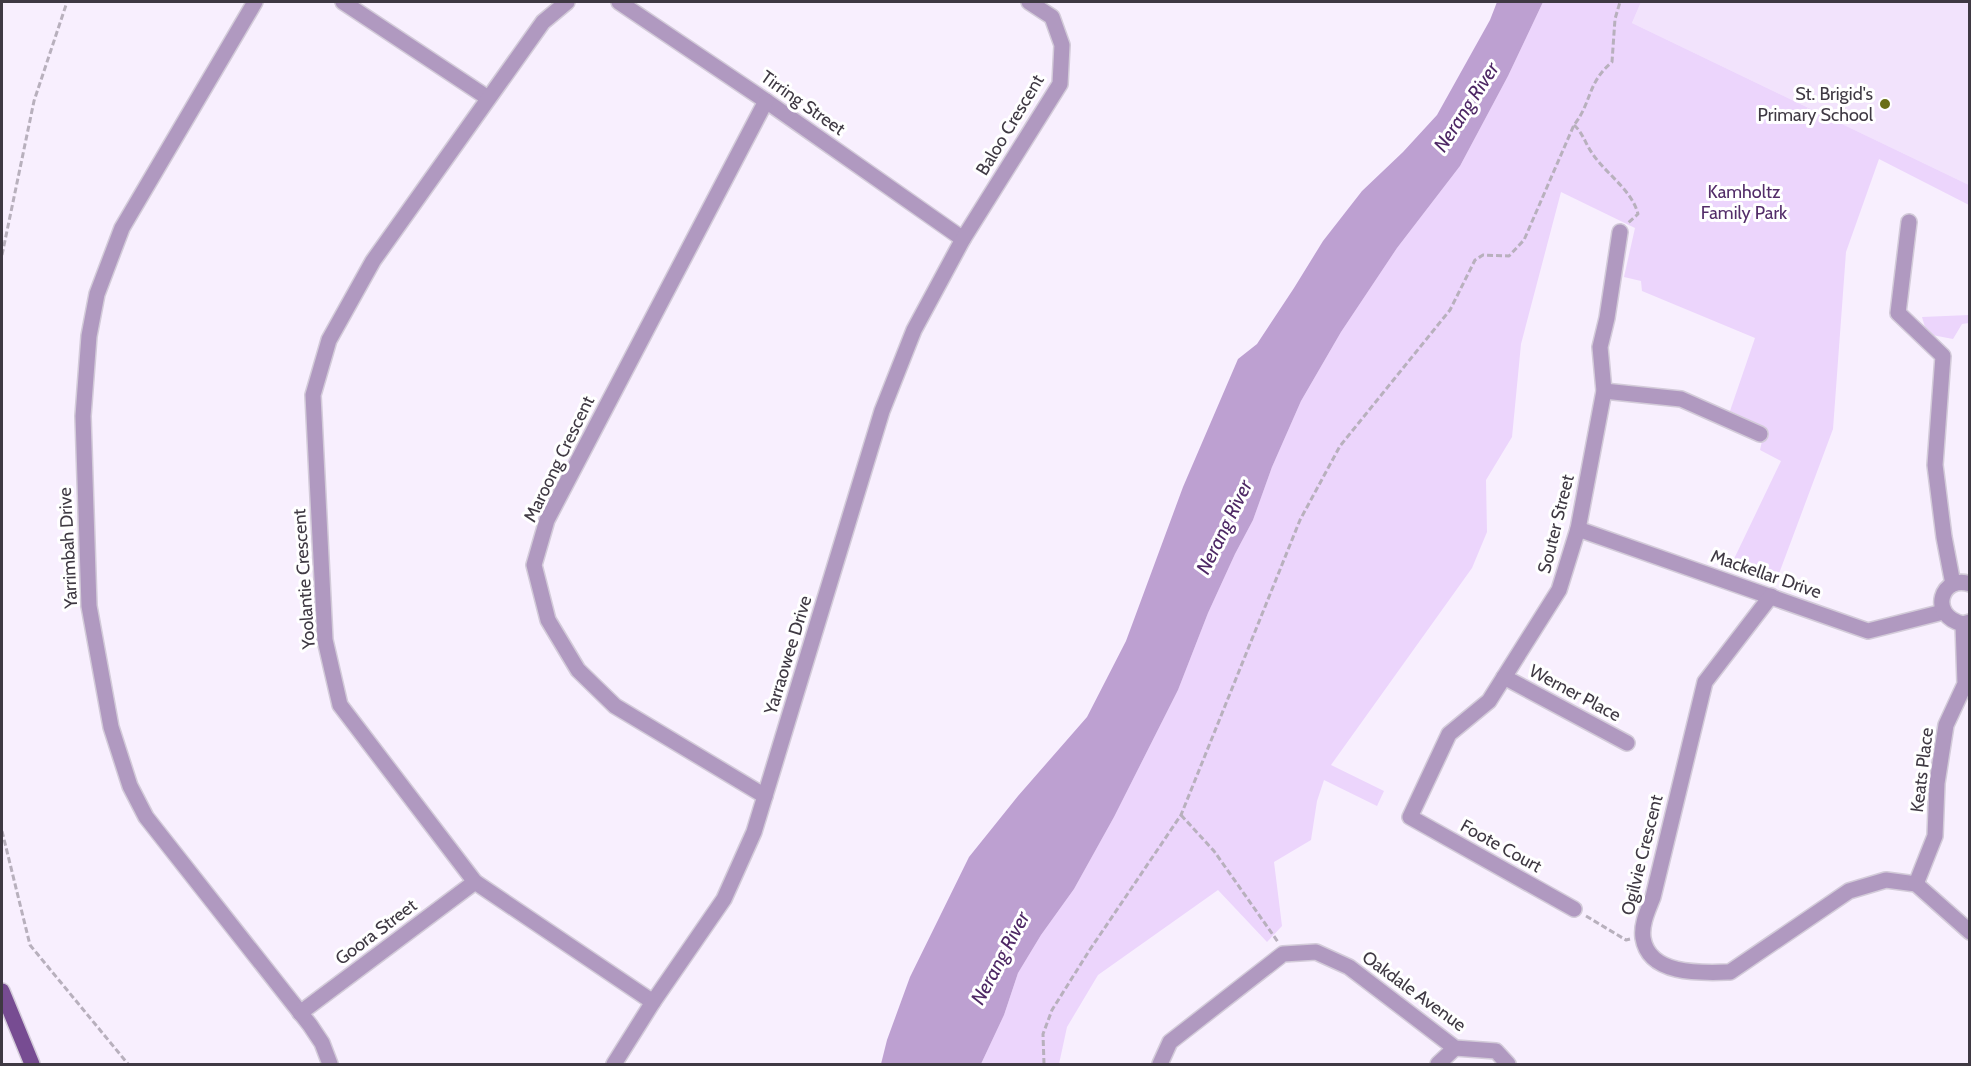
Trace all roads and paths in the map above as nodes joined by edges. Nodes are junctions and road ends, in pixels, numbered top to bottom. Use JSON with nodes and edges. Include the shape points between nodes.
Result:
{"nodes":[{"id":1,"x":67,"y":2,"type":"edge"},
{"id":2,"x":255,"y":2,"type":"edge"},
{"id":3,"x":343,"y":2,"type":"edge"},
{"id":4,"x":567,"y":2,"type":"edge"},
{"id":5,"x":619,"y":2,"type":"edge"},
{"id":6,"x":1029,"y":2,"type":"edge"},
{"id":7,"x":1620,"y":2,"type":"edge"},
{"id":8,"x":638,"y":6,"type":"edge"},
{"id":9,"x":488,"y":98,"type":"junction"},
{"id":10,"x":766,"y":101,"type":"junction"},
{"id":11,"x":1574,"y":125,"type":"junction"},
{"id":12,"x":1910,"y":222,"type":"dead end"},
{"id":13,"x":1620,"y":232,"type":"joint"},
{"id":14,"x":963,"y":239,"type":"junction"},
{"id":15,"x":2,"y":255,"type":"edge"},
{"id":16,"x":1604,"y":391,"type":"junction"},
{"id":17,"x":1760,"y":434,"type":"dead end"},
{"id":18,"x":1578,"y":530,"type":"junction"},
{"id":19,"x":1953,"y":584,"type":"junction"},
{"id":20,"x":1970,"y":584,"type":"edge"},
{"id":21,"x":1771,"y":596,"type":"junction"},
{"id":22,"x":1943,"y":612,"type":"junction"},
{"id":23,"x":1966,"y":623,"type":"edge"},
{"id":24,"x":1504,"y":677,"type":"junction"},
{"id":25,"x":1627,"y":743,"type":"dead end"},
{"id":26,"x":765,"y":796,"type":"junction"},
{"id":27,"x":1181,"y":814,"type":"junction"},
{"id":28,"x":1410,"y":817,"type":"joint"},
{"id":29,"x":2,"y":831,"type":"edge"},
{"id":30,"x":476,"y":882,"type":"junction"},
{"id":31,"x":1916,"y":884,"type":"junction"},
{"id":32,"x":1574,"y":909,"type":"joint"},
{"id":33,"x":1970,"y":932,"type":"edge"},
{"id":34,"x":1643,"y":938,"type":"junction"},
{"id":35,"x":1283,"y":954,"type":"junction"},
{"id":36,"x":2,"y":991,"type":"edge"},
{"id":37,"x":653,"y":1002,"type":"junction"},
{"id":38,"x":300,"y":1013,"type":"junction"},
{"id":39,"x":1455,"y":1048,"type":"junction"},
{"id":40,"x":32,"y":1065,"type":"edge"},
{"id":41,"x":128,"y":1065,"type":"edge"},
{"id":42,"x":330,"y":1065,"type":"edge"},
{"id":43,"x":614,"y":1065,"type":"edge"},
{"id":44,"x":1044,"y":1065,"type":"edge"},
{"id":45,"x":1160,"y":1065,"type":"edge"},
{"id":46,"x":1438,"y":1065,"type":"edge"},
{"id":47,"x":1508,"y":1065,"type":"edge"}],
"edges":[{"from":1,"to":15,"type":"path","via":[[34,101]]},
{"from":2,"to":38,"type":"street","name":"Yarrimbah Drive","via":[[126,220],[97,294],[89,336],[83,416],[89,606],[111,727],[137,803]]},
{"from":3,"to":9,"type":"street"},
{"from":4,"to":9,"type":"street","via":[[543,22]]},
{"from":5,"to":8,"type":"street","name":"Tirring Street"},
{"from":6,"to":14,"type":"street","name":"Baloo Crescent","via":[[1052,16],[1062,45],[1060,84]]},
{"from":7,"to":11,"type":"path","via":[[1612,62],[1599,73]]},
{"from":8,"to":10,"type":"street","name":"Tirring Street"},
{"from":9,"to":30,"type":"street","name":"Yoolantie Crescent","via":[[373,261],[329,340],[313,395],[325,640],[340,705]]},
{"from":10,"to":14,"type":"street","name":"Tirring Street"},
{"from":10,"to":26,"type":"street","name":"Maroong Crescent","via":[[548,520],[534,565],[548,620],[578,670],[615,706]]},
{"from":11,"to":13,"type":"path","via":[[1581,130],[1591,152],[1635,202],[1638,214]]},
{"from":11,"to":27,"type":"path","via":[[1524,240],[1509,256],[1483,255],[1475,260],[1450,310],[1340,446],[1300,520]]},
{"from":12,"to":19,"type":"street","via":[[1898,313],[1943,356],[1935,465]]},
{"from":13,"to":16,"type":"street","name":"Souter Street","via":[[1600,347]]},
{"from":14,"to":26,"type":"street","name":"Yarraowee Drive","via":[[914,330],[882,411]]},
{"from":16,"to":17,"type":"street","via":[[1681,399]]},
{"from":16,"to":18,"type":"street","name":"Souter Street"},
{"from":18,"to":21,"type":"street","name":"Mackellar Drive"},
{"from":18,"to":24,"type":"street","name":"Souter Street","via":[[1559,590]]},
{"from":19,"to":20,"type":"street"},
{"from":19,"to":22,"type":"street","via":[[1942,596]]},
{"from":21,"to":22,"type":"street","name":"Mackellar Drive","via":[[1868,631]]},
{"from":21,"to":34,"type":"street","name":"Ogilvie Crescent","via":[[1705,682],[1653,897],[1644,920]]},
{"from":22,"to":23,"type":"street","via":[[1952,621]]},
{"from":23,"to":31,"type":"street","name":"Keats Place","via":[[1965,684],[1946,725],[1937,783],[1935,836]]},
{"from":24,"to":25,"type":"street","name":"Werner Place"},
{"from":24,"to":28,"type":"street","name":"Souter Street","via":[[1489,701],[1449,734]]},
{"from":26,"to":37,"type":"street","name":"Yarraowee Drive","via":[[754,832],[724,899]]},
{"from":27,"to":35,"type":"path","via":[[1214,851],[1276,936]]},
{"from":27,"to":44,"type":"path","via":[[1052,1011],[1043,1034]]},
{"from":28,"to":32,"type":"street","name":"Foote Court"},
{"from":29,"to":41,"type":"path","via":[[30,945]]},
{"from":30,"to":37,"type":"street","name":"Yoolantie Crescent"},
{"from":30,"to":38,"type":"street","name":"Goora Street"},
{"from":31,"to":33,"type":"street"},
{"from":31,"to":34,"type":"street","name":"Ogilvie Crescent","via":[[1886,880],[1849,891],[1730,972],[1667,969],[1649,954]]},
{"from":32,"to":34,"type":"path","via":[[1626,940]]},
{"from":35,"to":39,"type":"street","name":"Oakdale Avenue","via":[[1316,952],[1349,967]]},
{"from":35,"to":45,"type":"street","via":[[1170,1042]]},
{"from":36,"to":40,"type":"main road"},
{"from":37,"to":43,"type":"street","name":"Yarraowee Drive"},
{"from":38,"to":42,"type":"street","name":"Yarrimbah Drive","via":[[322,1043]]},
{"from":39,"to":46,"type":"street"},
{"from":39,"to":47,"type":"street","name":"Oakdale Avenue","via":[[1496,1051]]}]}
